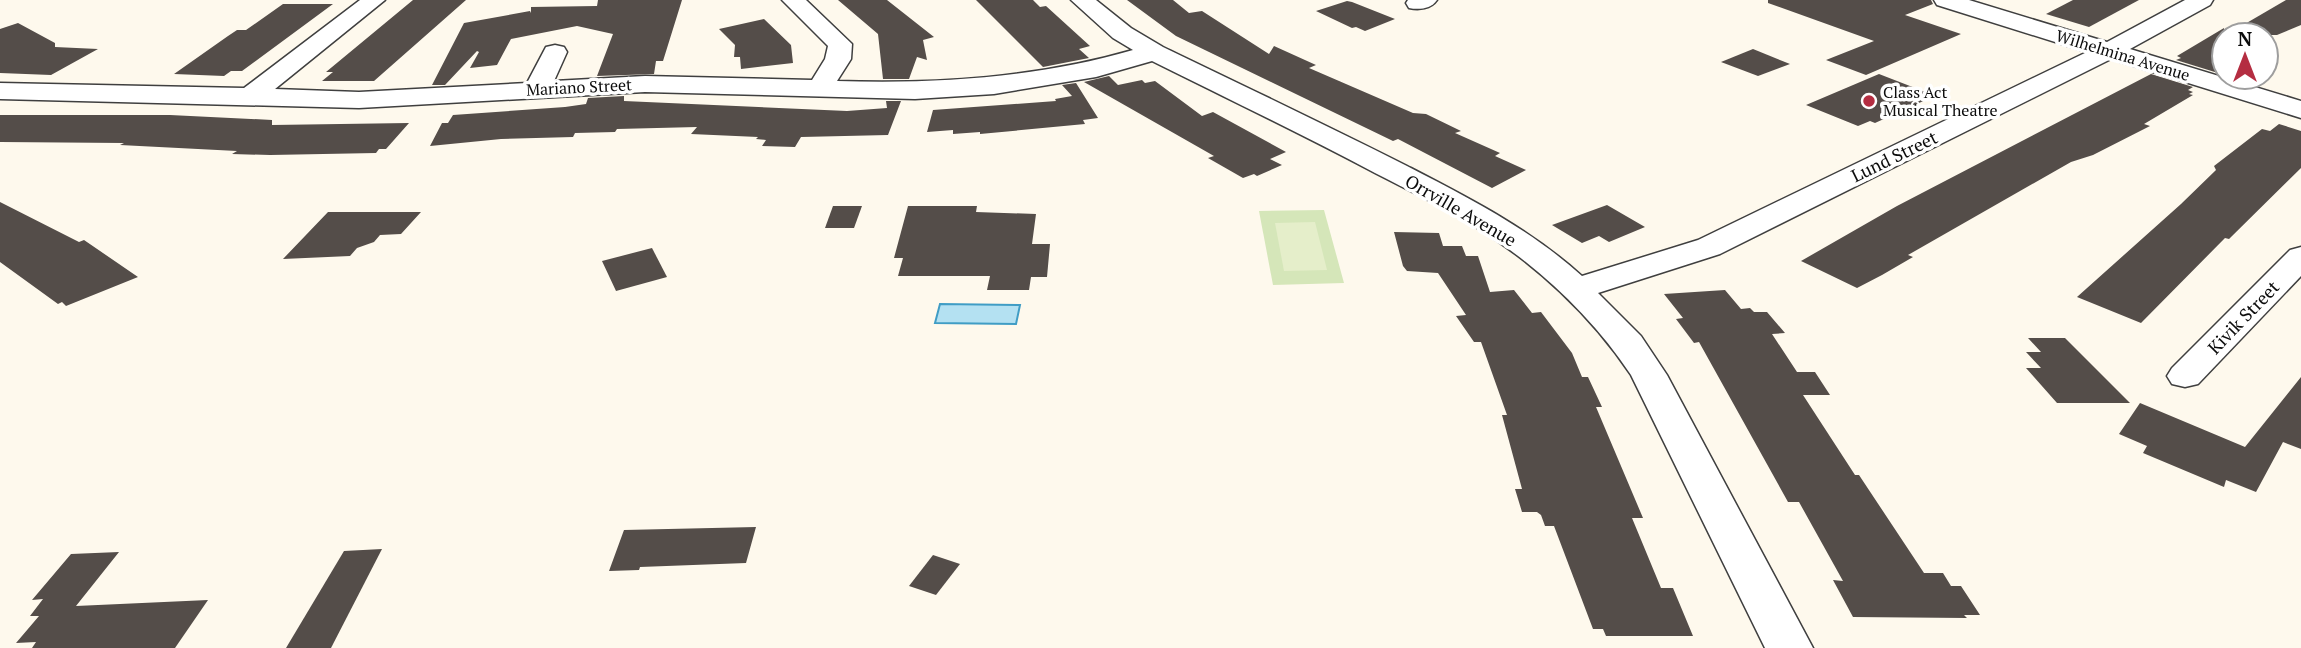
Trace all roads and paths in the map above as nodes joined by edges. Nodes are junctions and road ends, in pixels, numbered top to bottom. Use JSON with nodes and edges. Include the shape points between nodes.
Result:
{"nodes":[{"id":1,"x":374,"y":0,"type":"edge"},
{"id":2,"x":793,"y":0,"type":"edge"},
{"id":3,"x":1082,"y":0,"type":"edge"},
{"id":4,"x":1945,"y":0,"type":"edge"},
{"id":5,"x":2202,"y":0,"type":"edge"},
{"id":6,"x":2107,"y":50,"type":"junction"},
{"id":7,"x":555,"y":52,"type":"dead end"},
{"id":8,"x":1154,"y":52,"type":"junction"},
{"id":9,"x":537,"y":89,"type":"junction"},
{"id":10,"x":818,"y":90,"type":"junction"},
{"id":11,"x":0,"y":91,"type":"edge"},
{"id":12,"x":249,"y":97,"type":"junction"},
{"id":13,"x":2301,"y":110,"type":"edge"},
{"id":14,"x":2301,"y":257,"type":"edge"},
{"id":15,"x":1576,"y":289,"type":"junction"},
{"id":16,"x":2185,"y":376,"type":"dead end"},
{"id":17,"x":1789,"y":648,"type":"edge"}],
"edges":[{"from":1,"to":12,"type":"street"},
{"from":2,"to":10,"type":"street","via":[[840,44],[838,59]]},
{"from":3,"to":8,"type":"street","name":"Orrville Avenue"},
{"from":4,"to":6,"type":"street","name":"Wilhelmina Avenue"},
{"from":5,"to":6,"type":"street","name":"Lund Street"},
{"from":6,"to":13,"type":"street","name":"Wilhelmina Avenue"},
{"from":6,"to":15,"type":"street","name":"Lund Street","via":[[1709,247]]},
{"from":7,"to":9,"type":"street"},
{"from":8,"to":10,"type":"street","name":"Mariano Street","via":[[1096,69],[994,86]]},
{"from":8,"to":15,"type":"street","name":"Orrville Avenue","via":[[1485,219]]},
{"from":9,"to":10,"type":"street","name":"Mariano Street","via":[[684,84]]},
{"from":9,"to":12,"type":"street","name":"Mariano Street","via":[[402,100]]},
{"from":11,"to":12,"type":"street","name":"Mariano Street"},
{"from":14,"to":16,"type":"street","name":"Kivik Street"},
{"from":15,"to":17,"type":"street","name":"Orrville Avenue","via":[[1628,344],[1649,375]]}]}
